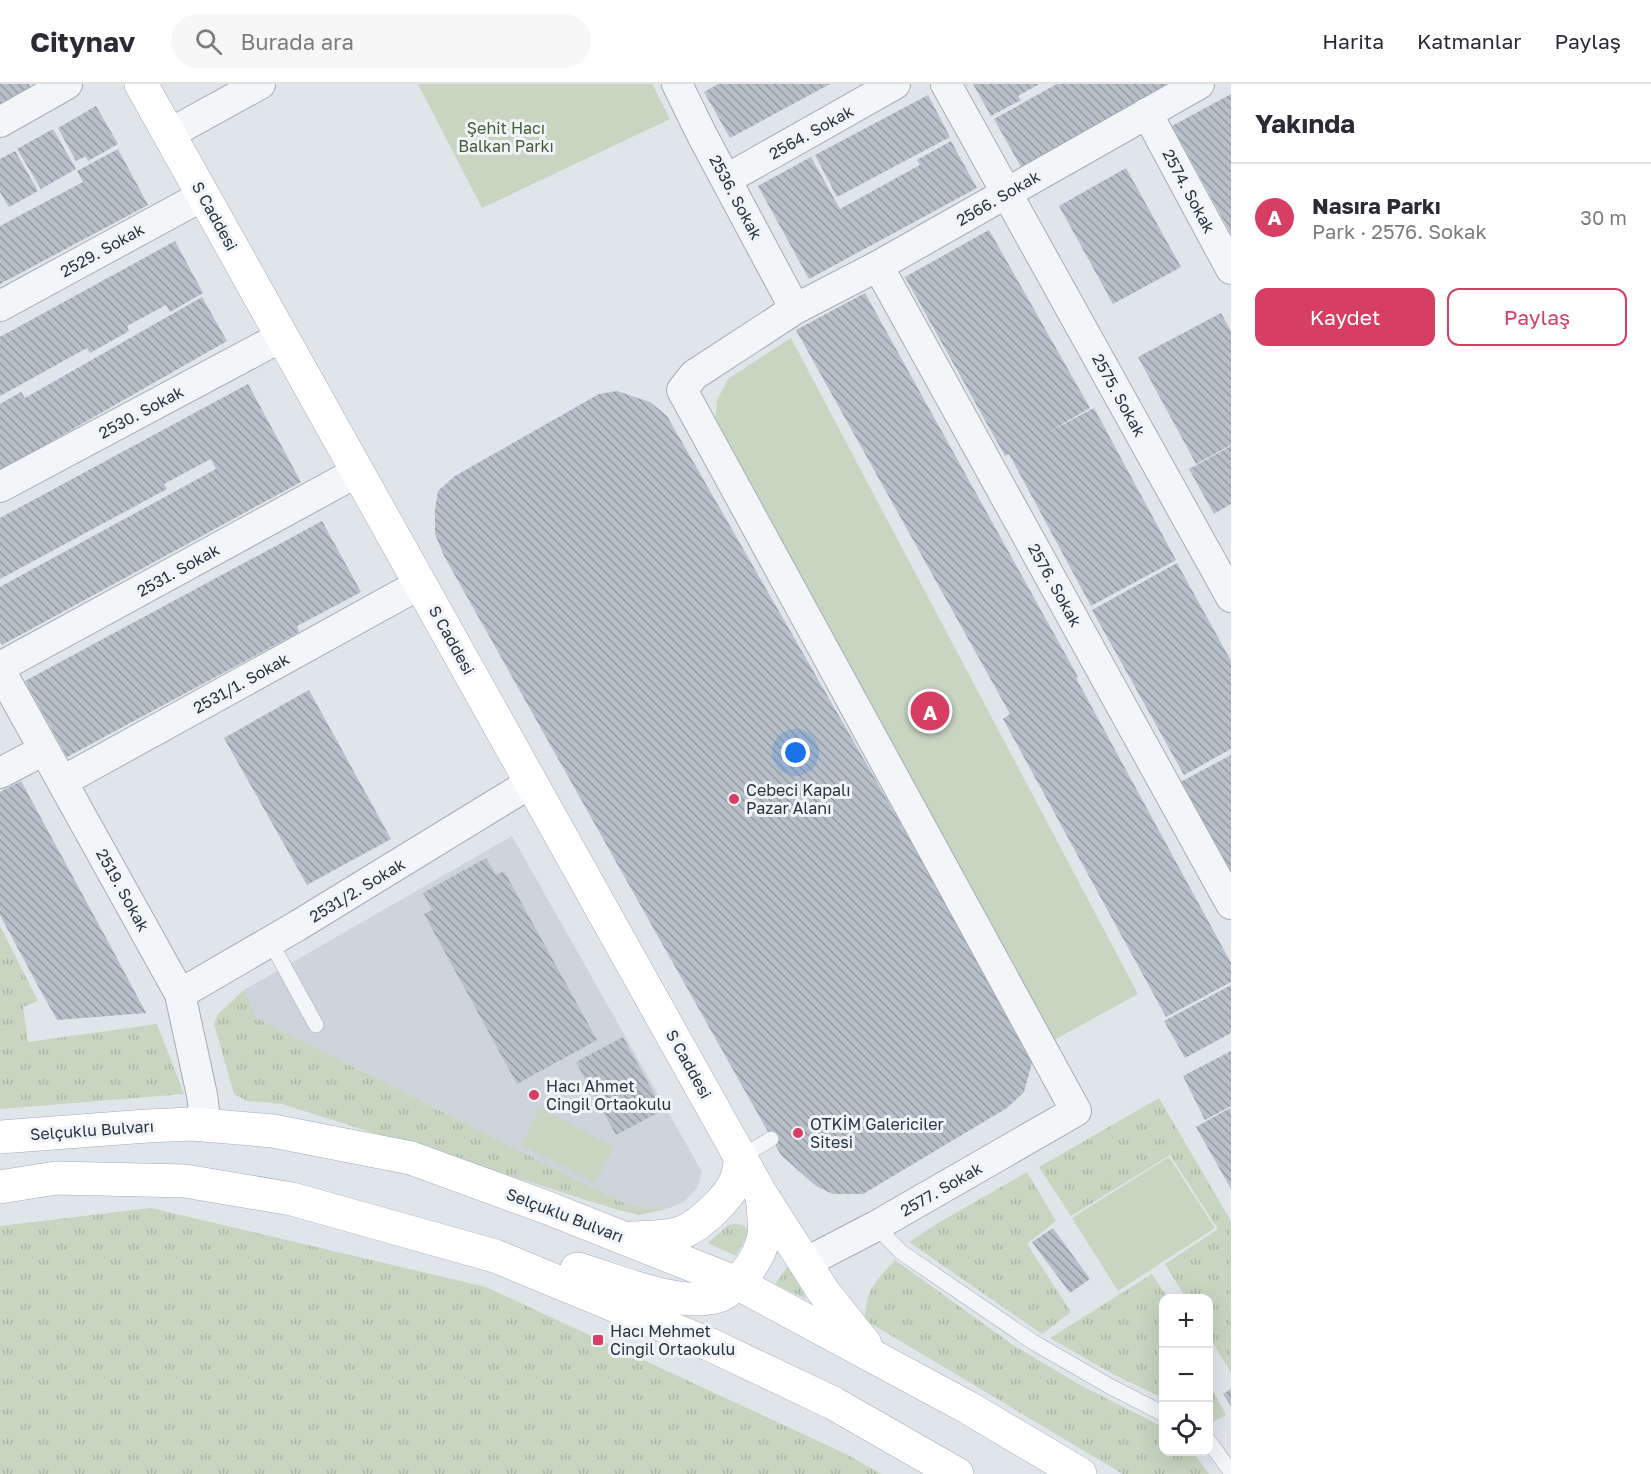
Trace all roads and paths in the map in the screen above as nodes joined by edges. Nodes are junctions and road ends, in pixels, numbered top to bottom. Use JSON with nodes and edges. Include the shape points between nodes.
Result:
{"nodes":[{"id":1,"x":67,"y":84,"type":"edge"},
{"id":2,"x":141,"y":84,"type":"edge"},
{"id":3,"x":260,"y":84,"type":"edge"},
{"id":4,"x":677,"y":84,"type":"edge"},
{"id":5,"x":895,"y":84,"type":"edge"},
{"id":6,"x":945,"y":84,"type":"edge"},
{"id":7,"x":1199,"y":84,"type":"edge"},
{"id":8,"x":1147,"y":113,"type":"junction"},
{"id":9,"x":0,"y":122,"type":"edge"},
{"id":10,"x":169,"y":134,"type":"junction"},
{"id":11,"x":727,"y":179,"type":"junction"},
{"id":12,"x":1006,"y":193,"type":"junction"},
{"id":13,"x":204,"y":195,"type":"junction"},
{"id":14,"x":878,"y":266,"type":"junction"},
{"id":15,"x":1231,"y":269,"type":"edge"},
{"id":16,"x":0,"y":306,"type":"edge"},
{"id":17,"x":795,"y":309,"type":"junction"},
{"id":18,"x":281,"y":337,"type":"junction"},
{"id":19,"x":357,"y":472,"type":"junction"},
{"id":20,"x":0,"y":487,"type":"edge"},
{"id":21,"x":420,"y":584,"type":"junction"},
{"id":22,"x":1231,"y":597,"type":"edge"},
{"id":23,"x":0,"y":669,"type":"edge"},
{"id":24,"x":44,"y":750,"type":"junction"},
{"id":25,"x":0,"y":773,"type":"edge"},
{"id":26,"x":63,"y":781,"type":"junction"},
{"id":27,"x":532,"y":782,"type":"junction"},
{"id":28,"x":1231,"y":904,"type":"edge"},
{"id":29,"x":270,"y":941,"type":"junction"},
{"id":30,"x":180,"y":994,"type":"junction"},
{"id":31,"x":316,"y":1025,"type":"dead end"},
{"id":32,"x":1076,"y":1111,"type":"joint"},
{"id":33,"x":206,"y":1126,"type":"junction"},
{"id":34,"x":0,"y":1137,"type":"edge"},
{"id":35,"x":771,"y":1139,"type":"dead end"},
{"id":36,"x":741,"y":1157,"type":"junction"},
{"id":37,"x":0,"y":1187,"type":"edge"},
{"id":38,"x":762,"y":1196,"type":"junction"},
{"id":39,"x":876,"y":1226,"type":"junction"},
{"id":40,"x":627,"y":1239,"type":"junction"},
{"id":41,"x":495,"y":1256,"type":"junction"},
{"id":42,"x":805,"y":1263,"type":"junction"},
{"id":43,"x":737,"y":1283,"type":"junction"},
{"id":44,"x":876,"y":1357,"type":"junction"},
{"id":45,"x":1159,"y":1411,"type":"edge"},
{"id":46,"x":1213,"y":1446,"type":"edge"},
{"id":47,"x":1231,"y":1472,"type":"edge"},
{"id":48,"x":957,"y":1474,"type":"edge"},
{"id":49,"x":1080,"y":1474,"type":"edge"}],
"edges":[{"from":1,"to":9,"type":"street"},
{"from":2,"to":10,"type":"main road","name":"S Caddesi"},
{"from":3,"to":10,"type":"street"},
{"from":4,"to":11,"type":"street","name":"2536. Sokak"},
{"from":5,"to":11,"type":"street","name":"2564. Sokak"},
{"from":6,"to":12,"type":"street","name":"2575. Sokak"},
{"from":7,"to":8,"type":"street","name":"2566. Sokak"},
{"from":8,"to":12,"type":"street","name":"2566. Sokak"},
{"from":8,"to":15,"type":"street","name":"2574. Sokak"},
{"from":10,"to":13,"type":"main road","name":"S Caddesi"},
{"from":11,"to":17,"type":"street","name":"2536. Sokak"},
{"from":12,"to":14,"type":"street","name":"2566. Sokak"},
{"from":12,"to":22,"type":"street","name":"2575. Sokak"},
{"from":13,"to":16,"type":"street","name":"2529. Sokak"},
{"from":13,"to":18,"type":"main road","name":"S Caddesi"},
{"from":14,"to":17,"type":"street","name":"2566. Sokak"},
{"from":14,"to":28,"type":"street","name":"2576. Sokak"},
{"from":17,"to":32,"type":"street","name":"2566. Sokak","via":[[694,375],[682,390]]},
{"from":18,"to":19,"type":"main road","name":"S Caddesi"},
{"from":18,"to":20,"type":"street","name":"2530. Sokak"},
{"from":19,"to":21,"type":"main road","name":"S Caddesi"},
{"from":19,"to":23,"type":"street","name":"2531. Sokak"},
{"from":21,"to":26,"type":"street","name":"2531/1. Sokak"},
{"from":21,"to":27,"type":"main road","name":"S Caddesi"},
{"from":23,"to":24,"type":"street","name":"2519. Sokak"},
{"from":24,"to":25,"type":"street"},
{"from":24,"to":26,"type":"street","name":"2519. Sokak"},
{"from":26,"to":30,"type":"street","name":"2519. Sokak"},
{"from":27,"to":29,"type":"street","name":"2531/2. Sokak"},
{"from":27,"to":36,"type":"main road","name":"S Caddesi"},
{"from":29,"to":30,"type":"street","name":"2531/2. Sokak"},
{"from":29,"to":31,"type":"lane"},
{"from":30,"to":33,"type":"street","name":"2519. Sokak"},
{"from":32,"to":39,"type":"street","name":"2577. Sokak"},
{"from":33,"to":34,"type":"main road","name":"Selçuklu Bulvarı","via":[[147,1126]]},
{"from":33,"to":40,"type":"main road","name":"Selçuklu Bulvarı","via":[[273,1131],[411,1158]]},
{"from":35,"to":36,"type":"lane"},
{"from":36,"to":38,"type":"main road","name":"S Caddesi"},
{"from":36,"to":40,"type":"main road","via":[[736,1182],[703,1218],[684,1231]]},
{"from":37,"to":41,"type":"main road","via":[[56,1178],[185,1181],[292,1199]]},
{"from":38,"to":42,"type":"main road","name":"S Caddesi"},
{"from":38,"to":43,"type":"main road","via":[[766,1230],[761,1248]]},
{"from":39,"to":42,"type":"street","name":"2577. Sokak"},
{"from":39,"to":45,"type":"lane","via":[[901,1252],[1033,1342]]},
{"from":40,"to":43,"type":"main road","name":"Selçuklu Bulvarı"},
{"from":41,"to":43,"type":"main road","via":[[578,1270],[666,1296],[702,1299],[722,1295]]},
{"from":41,"to":48,"type":"main road","via":[[721,1350],[833,1403]]},
{"from":42,"to":44,"type":"main road","name":"S Caddesi"},
{"from":43,"to":44,"type":"main road","name":"Selçuklu Bulvarı"},
{"from":44,"to":49,"type":"main road","name":"Selçuklu Bulvarı"},
{"from":46,"to":47,"type":"lane"}]}
